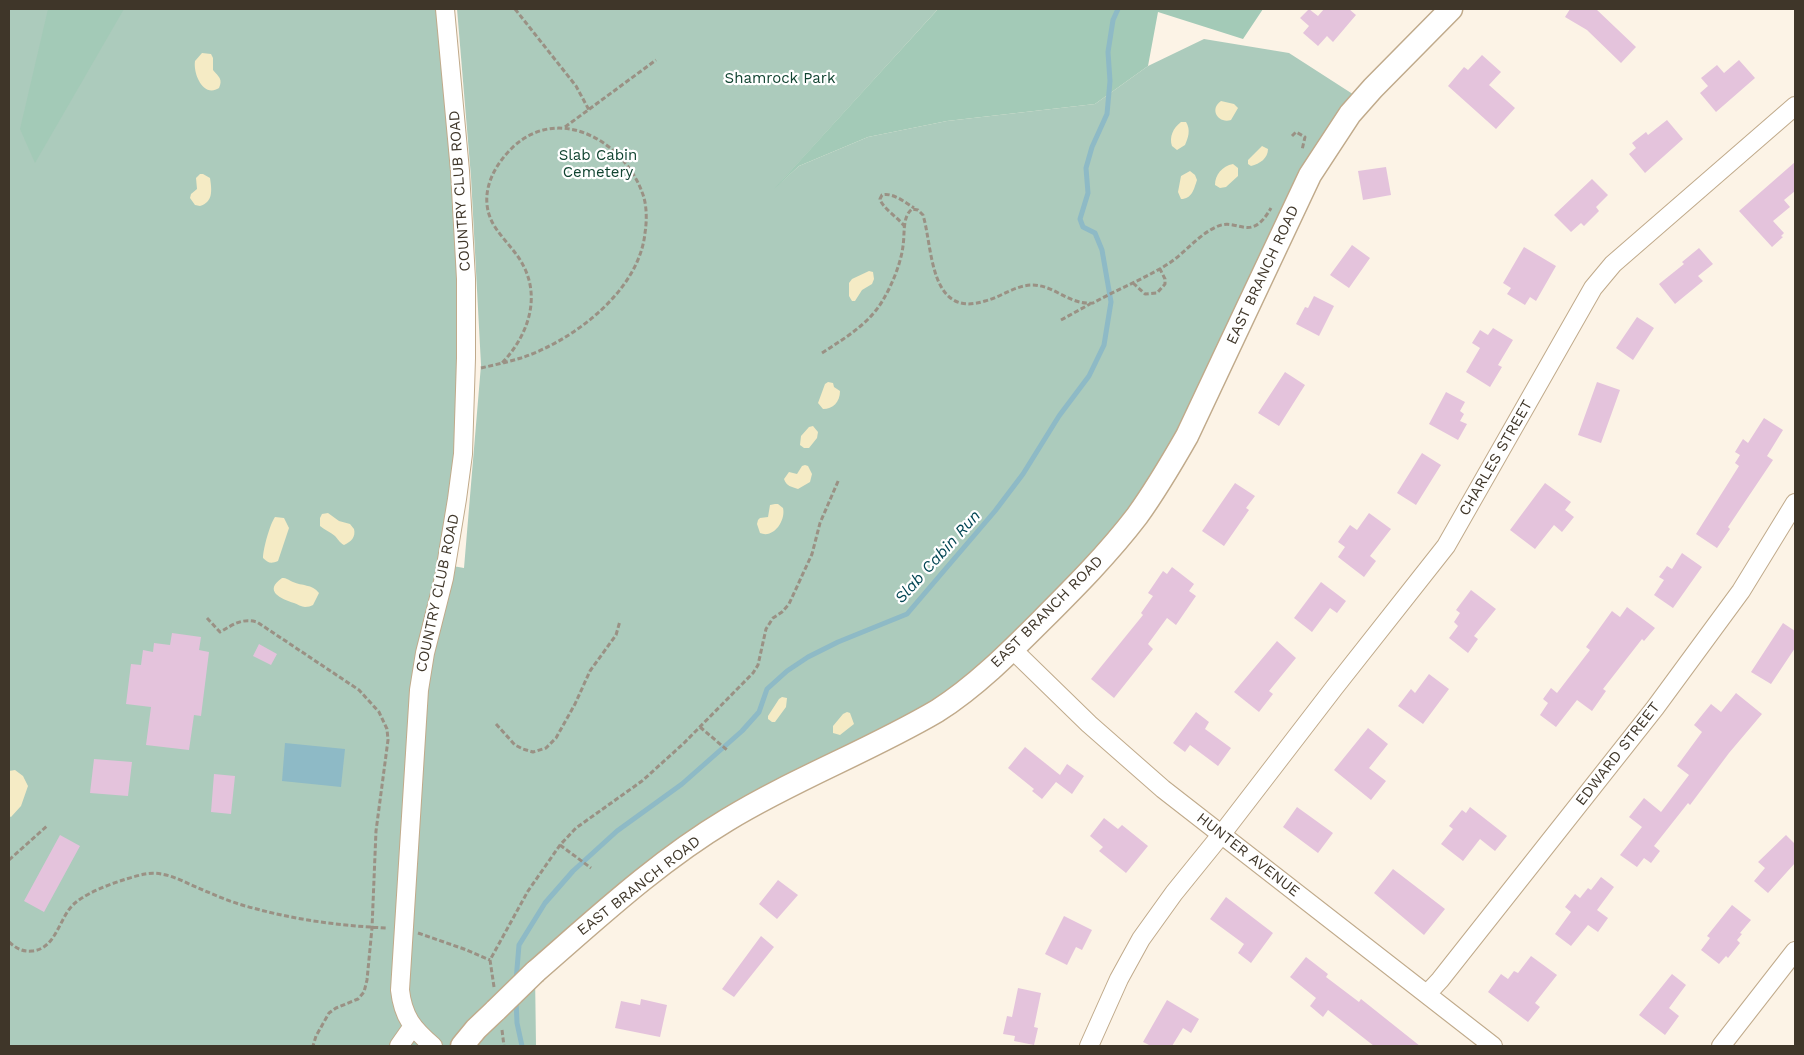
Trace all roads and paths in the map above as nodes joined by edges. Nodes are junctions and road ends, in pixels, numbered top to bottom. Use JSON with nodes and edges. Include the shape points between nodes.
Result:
{"nodes":[{"id":1,"x":445,"y":9,"type":"edge"},
{"id":2,"x":515,"y":9,"type":"edge"},
{"id":3,"x":1451,"y":9,"type":"edge"},
{"id":4,"x":656,"y":60,"type":"dead end"},
{"id":5,"x":1795,"y":106,"type":"edge"},
{"id":6,"x":589,"y":110,"type":"junction"},
{"id":7,"x":565,"y":127,"type":"junction"},
{"id":8,"x":1292,"y":136,"type":"dead end"},
{"id":9,"x":1301,"y":154,"type":"dead end"},
{"id":10,"x":1273,"y":205,"type":"dead end"},
{"id":11,"x":918,"y":210,"type":"junction"},
{"id":12,"x":905,"y":228,"type":"junction"},
{"id":13,"x":1160,"y":269,"type":"junction"},
{"id":14,"x":1133,"y":283,"type":"junction"},
{"id":15,"x":1093,"y":303,"type":"junction"},
{"id":16,"x":1061,"y":320,"type":"dead end"},
{"id":17,"x":822,"y":353,"type":"dead end"},
{"id":18,"x":502,"y":363,"type":"junction"},
{"id":19,"x":466,"y":372,"type":"junction"},
{"id":20,"x":839,"y":479,"type":"dead end"},
{"id":21,"x":1795,"y":503,"type":"edge"},
{"id":22,"x":207,"y":618,"type":"dead end"},
{"id":23,"x":620,"y":621,"type":"dead end"},
{"id":24,"x":1012,"y":650,"type":"junction"},
{"id":25,"x":496,"y":724,"type":"dead end"},
{"id":26,"x":700,"y":727,"type":"junction"},
{"id":27,"x":727,"y":750,"type":"dead end"},
{"id":28,"x":47,"y":826,"type":"dead end"},
{"id":29,"x":1222,"y":835,"type":"junction"},
{"id":30,"x":560,"y":844,"type":"junction"},
{"id":31,"x":9,"y":860,"type":"edge"},
{"id":32,"x":591,"y":868,"type":"dead end"},
{"id":33,"x":372,"y":928,"type":"junction"},
{"id":34,"x":403,"y":929,"type":"junction"},
{"id":35,"x":9,"y":942,"type":"edge"},
{"id":36,"x":1795,"y":951,"type":"edge"},
{"id":37,"x":490,"y":960,"type":"junction"},
{"id":38,"x":1427,"y":994,"type":"junction"},
{"id":39,"x":497,"y":1009,"type":"junction"},
{"id":40,"x":413,"y":1026,"type":"junction"},
{"id":41,"x":313,"y":1046,"type":"edge"},
{"id":42,"x":399,"y":1046,"type":"edge"},
{"id":43,"x":433,"y":1046,"type":"edge"},
{"id":44,"x":462,"y":1046,"type":"edge"},
{"id":45,"x":504,"y":1046,"type":"edge"},
{"id":46,"x":1089,"y":1046,"type":"edge"},
{"id":47,"x":1494,"y":1046,"type":"edge"},
{"id":48,"x":1721,"y":1046,"type":"edge"}],
"edges":[{"from":1,"to":19,"type":"street","name":"COUNTRY CLUB ROAD","via":[[460,171],[466,279]]},
{"from":2,"to":6,"type":"path","via":[[576,86]]},
{"from":3,"to":24,"type":"main road","name":"EAST BRANCH ROAD","via":[[1350,114],[1310,175],[1187,436],[1136,517],[1085,576]]},
{"from":4,"to":6,"type":"path"},
{"from":5,"to":29,"type":"street","name":"CHARLES STREET","via":[[1613,264],[1593,288],[1446,546]]},
{"from":6,"to":7,"type":"path"},
{"from":7,"to":18,"type":"path","via":[[541,130],[525,138],[514,146],[490,176],[486,194],[488,210],[494,226],[525,268],[532,305],[521,338]]},
{"from":7,"to":18,"type":"path","via":[[594,137],[624,162],[643,192],[646,210],[644,247],[621,289],[583,325],[547,347]]},
{"from":8,"to":9,"type":"path","via":[[1296,132],[1305,137]]},
{"from":10,"to":13,"type":"path","via":[[1261,223],[1254,227],[1218,225],[1194,240],[1185,252]]},
{"from":11,"to":12,"type":"path","via":[[908,212]]},
{"from":11,"to":12,"type":"path","via":[[892,195],[882,195],[881,203]]},
{"from":11,"to":15,"type":"path","via":[[923,215],[934,274],[938,284],[954,300],[976,304],[1032,285],[1082,304]]},
{"from":12,"to":17,"type":"path","via":[[903,248],[883,299],[871,318]]},
{"from":13,"to":14,"type":"path"},
{"from":13,"to":14,"type":"path","via":[[1165,284],[1157,294],[1145,294]]},
{"from":14,"to":15,"type":"path"},
{"from":15,"to":16,"type":"path"},
{"from":18,"to":19,"type":"path"},
{"from":19,"to":34,"type":"street","name":"COUNTRY CLUB ROAD","via":[[463,454],[457,499],[444,578],[419,690]]},
{"from":20,"to":26,"type":"path","via":[[793,596],[766,630],[753,674]]},
{"from":21,"to":38,"type":"street","name":"EDWARD STREET","via":[[1741,591],[1655,708]]},
{"from":22,"to":33,"type":"path","via":[[220,632],[239,621],[257,622],[359,690],[379,712],[387,728],[388,740],[376,831]]},
{"from":23,"to":25,"type":"path","via":[[616,635],[590,671],[556,738],[546,748],[533,752],[523,749],[515,745]]},
{"from":24,"to":29,"type":"street","name":"HUNTER AVENUE","via":[[1089,724]]},
{"from":24,"to":39,"type":"main road","name":"EAST BRANCH ROAD","bridge":true,"via":[[939,709],[727,819],[665,861],[535,972]]},
{"from":26,"to":27,"type":"path"},
{"from":26,"to":30,"type":"path","via":[[642,781],[576,828]]},
{"from":28,"to":31,"type":"path"},
{"from":29,"to":38,"type":"street","name":"HUNTER AVENUE"},
{"from":29,"to":46,"type":"street","name":"CHARLES STREET","via":[[1141,939]]},
{"from":30,"to":32,"type":"path"},
{"from":30,"to":37,"type":"path","via":[[528,891]]},
{"from":33,"to":34,"type":"path"},
{"from":33,"to":35,"type":"path","via":[[296,918],[251,908],[178,879],[147,874],[120,881],[73,904],[46,947],[27,952]]},
{"from":33,"to":41,"type":"path","via":[[364,992],[358,999],[329,1013]]},
{"from":34,"to":37,"type":"path"},
{"from":34,"to":40,"type":"street","name":"COUNTRY CLUB ROAD","via":[[400,990],[402,1006]]},
{"from":36,"to":48,"type":"street"},
{"from":37,"to":39,"type":"path"},
{"from":38,"to":47,"type":"street","name":"HUNTER AVENUE"},
{"from":39,"to":44,"type":"main road","name":"EAST BRANCH ROAD"},
{"from":39,"to":45,"type":"path"},
{"from":40,"to":42,"type":"street"},
{"from":40,"to":43,"type":"street","name":"COUNTRY CLUB ROAD"}]}
